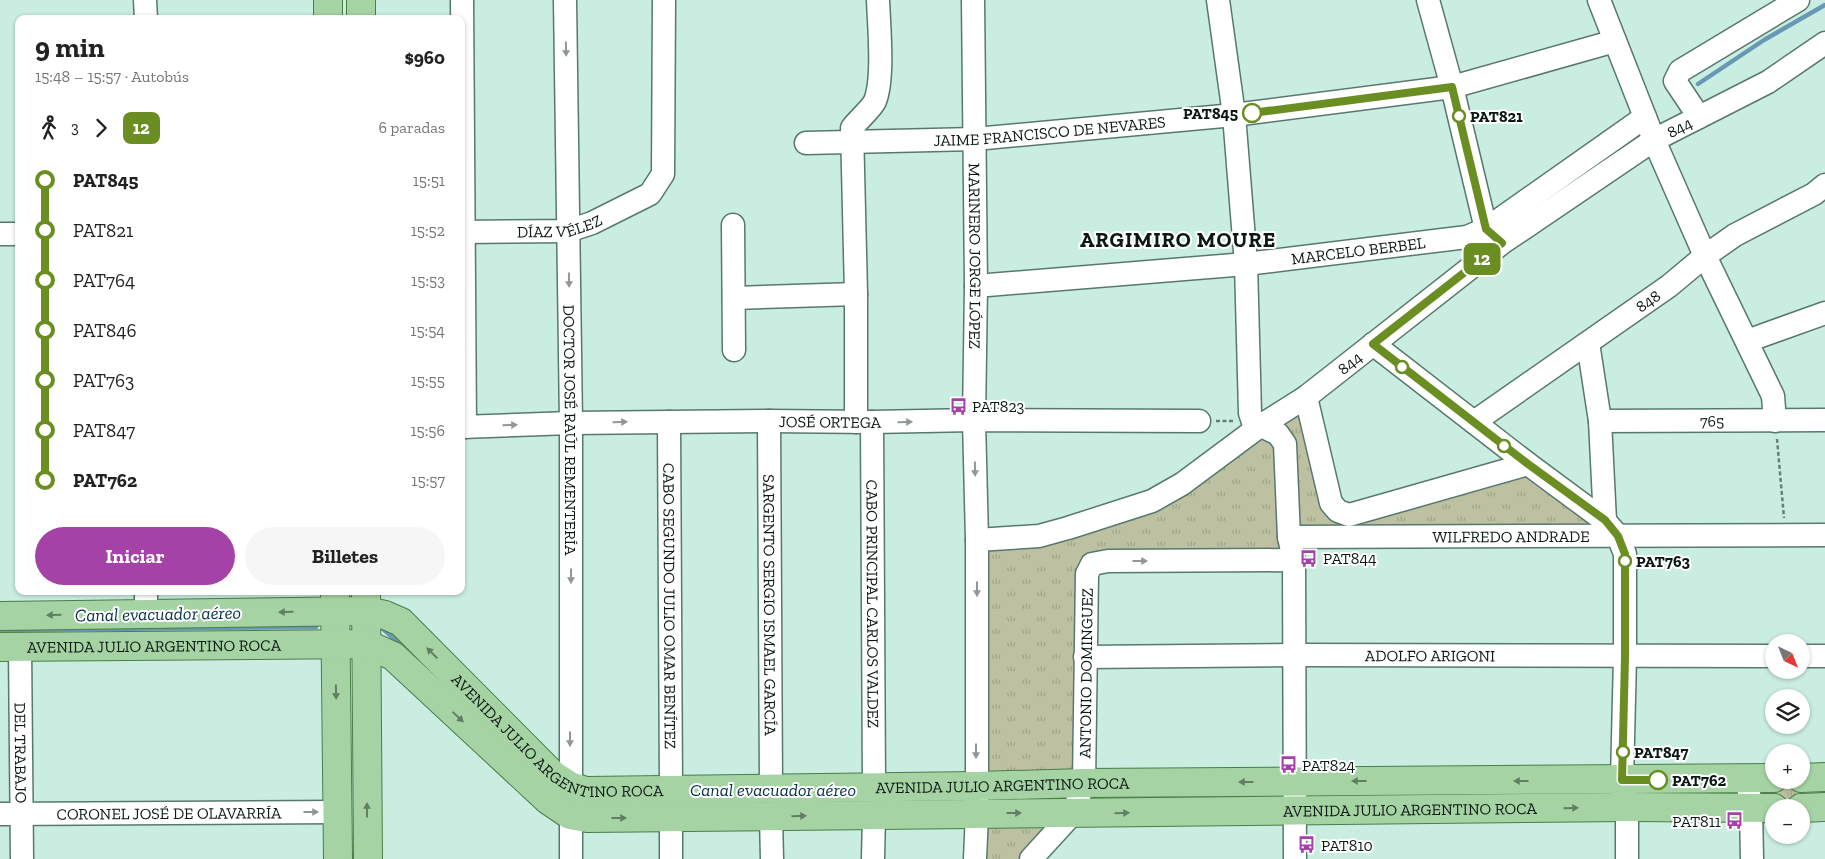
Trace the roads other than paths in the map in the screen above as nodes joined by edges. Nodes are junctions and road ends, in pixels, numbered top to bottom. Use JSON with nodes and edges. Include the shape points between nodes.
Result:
{"nodes":[{"id":1,"x":145,"y":0,"type":"edge"},
{"id":2,"x":328,"y":0,"type":"edge"},
{"id":3,"x":361,"y":0,"type":"edge"},
{"id":4,"x":462,"y":0,"type":"edge"},
{"id":5,"x":565,"y":0,"type":"edge"},
{"id":6,"x":664,"y":0,"type":"edge"},
{"id":7,"x":878,"y":0,"type":"edge"},
{"id":8,"x":1218,"y":0,"type":"edge"},
{"id":9,"x":1428,"y":0,"type":"edge"},
{"id":10,"x":1599,"y":0,"type":"edge"},
{"id":11,"x":1798,"y":0,"type":"edge"},
{"id":12,"x":979,"y":1,"type":"edge"},
{"id":13,"x":146,"y":15,"type":"edge"},
{"id":14,"x":328,"y":15,"type":"edge"},
{"id":15,"x":361,"y":15,"type":"edge"},
{"id":16,"x":462,"y":15,"type":"edge"},
{"id":17,"x":1615,"y":41,"type":"junction"},
{"id":18,"x":1825,"y":44,"type":"edge"},
{"id":19,"x":1452,"y":87,"type":"junction"},
{"id":20,"x":1234,"y":115,"type":"junction"},
{"id":21,"x":1644,"y":117,"type":"junction"},
{"id":22,"x":1700,"y":117,"type":"junction"},
{"id":23,"x":975,"y":139,"type":"junction"},
{"id":24,"x":1654,"y":140,"type":"junction"},
{"id":25,"x":853,"y":142,"type":"junction"},
{"id":26,"x":806,"y":143,"type":"dead end"},
{"id":27,"x":1825,"y":185,"type":"edge"},
{"id":28,"x":733,"y":225,"type":"dead end"},
{"id":29,"x":465,"y":232,"type":"edge"},
{"id":30,"x":568,"y":232,"type":"junction"},
{"id":31,"x":0,"y":234,"type":"edge"},
{"id":32,"x":15,"y":234,"type":"edge"},
{"id":33,"x":1494,"y":236,"type":"junction"},
{"id":34,"x":1705,"y":256,"type":"junction"},
{"id":35,"x":1246,"y":264,"type":"junction"},
{"id":36,"x":976,"y":286,"type":"junction"},
{"id":37,"x":856,"y":294,"type":"junction"},
{"id":38,"x":734,"y":298,"type":"junction"},
{"id":39,"x":1825,"y":313,"type":"edge"},
{"id":40,"x":1747,"y":340,"type":"junction"},
{"id":41,"x":1588,"y":343,"type":"junction"},
{"id":42,"x":1373,"y":344,"type":"junction"},
{"id":43,"x":734,"y":350,"type":"dead end"},
{"id":44,"x":1306,"y":398,"type":"junction"},
{"id":45,"x":974,"y":420,"type":"junction"},
{"id":46,"x":1825,"y":420,"type":"edge"},
{"id":47,"x":769,"y":421,"type":"junction"},
{"id":48,"x":1199,"y":421,"type":"road end"},
{"id":49,"x":1600,"y":421,"type":"junction"},
{"id":50,"x":1775,"y":421,"type":"junction"},
{"id":51,"x":669,"y":422,"type":"junction"},
{"id":52,"x":864,"y":422,"type":"junction"},
{"id":53,"x":1474,"y":422,"type":"junction"},
{"id":54,"x":572,"y":423,"type":"junction"},
{"id":55,"x":1256,"y":424,"type":"junction"},
{"id":56,"x":465,"y":427,"type":"edge"},
{"id":57,"x":1528,"y":464,"type":"junction"},
{"id":58,"x":1612,"y":528,"type":"junction"},
{"id":59,"x":1825,"y":535,"type":"edge"},
{"id":60,"x":1289,"y":537,"type":"junction"},
{"id":61,"x":977,"y":540,"type":"junction"},
{"id":62,"x":1294,"y":560,"type":"junction"},
{"id":63,"x":366,"y":601,"type":"edge"},
{"id":64,"x":335,"y":602,"type":"edge"},
{"id":65,"x":146,"y":603,"type":"edge"},
{"id":66,"x":0,"y":616,"type":"edge"},
{"id":67,"x":335,"y":644,"type":"junction"},
{"id":68,"x":366,"y":644,"type":"junction"},
{"id":69,"x":10,"y":647,"type":"edge"},
{"id":70,"x":1293,"y":655,"type":"junction"},
{"id":71,"x":1765,"y":656,"type":"edge"},
{"id":72,"x":1810,"y":656,"type":"edge"},
{"id":73,"x":1825,"y":656,"type":"edge"},
{"id":74,"x":1086,"y":657,"type":"junction"},
{"id":75,"x":1625,"y":657,"type":"junction"},
{"id":76,"x":1825,"y":777,"type":"edge"},
{"id":77,"x":1747,"y":778,"type":"junction"},
{"id":78,"x":1765,"y":778,"type":"edge"},
{"id":79,"x":1810,"y":778,"type":"edge"},
{"id":80,"x":1622,"y":780,"type":"junction"},
{"id":81,"x":1295,"y":782,"type":"junction"},
{"id":82,"x":1084,"y":783,"type":"junction"},
{"id":83,"x":570,"y":786,"type":"junction"},
{"id":84,"x":874,"y":786,"type":"junction"},
{"id":85,"x":976,"y":786,"type":"junction"},
{"id":86,"x":770,"y":788,"type":"junction"},
{"id":87,"x":671,"y":791,"type":"junction"},
{"id":88,"x":1626,"y":807,"type":"junction"},
{"id":89,"x":1763,"y":808,"type":"edge"},
{"id":90,"x":1810,"y":808,"type":"edge"},
{"id":91,"x":1825,"y":808,"type":"edge"},
{"id":92,"x":1295,"y":811,"type":"junction"},
{"id":93,"x":337,"y":812,"type":"junction"},
{"id":94,"x":977,"y":813,"type":"junction"},
{"id":95,"x":1073,"y":813,"type":"junction"},
{"id":96,"x":11,"y":814,"type":"edge"},
{"id":97,"x":570,"y":815,"type":"junction"},
{"id":98,"x":874,"y":815,"type":"junction"},
{"id":99,"x":771,"y":816,"type":"junction"},
{"id":100,"x":671,"y":818,"type":"junction"},
{"id":101,"x":22,"y":859,"type":"edge"},
{"id":102,"x":338,"y":859,"type":"edge"},
{"id":103,"x":368,"y":859,"type":"edge"},
{"id":104,"x":571,"y":859,"type":"edge"},
{"id":105,"x":672,"y":859,"type":"edge"},
{"id":106,"x":772,"y":859,"type":"edge"},
{"id":107,"x":873,"y":859,"type":"edge"},
{"id":108,"x":975,"y":859,"type":"edge"},
{"id":109,"x":1031,"y":859,"type":"edge"},
{"id":110,"x":1295,"y":859,"type":"edge"},
{"id":111,"x":1627,"y":859,"type":"edge"},
{"id":112,"x":1752,"y":859,"type":"edge"}],
"edges":[{"from":1,"to":13,"type":"street"},
{"from":2,"to":14,"type":"main road"},
{"from":3,"to":15,"type":"main road"},
{"from":4,"to":16,"type":"street"},
{"from":5,"to":30,"type":"street","name":"DOCTOR JOSÉ RAÚL REMENTERÍA","one_way":true},
{"from":6,"to":30,"type":"street","name":"DÍAZ VÉLEZ","via":[[663,174],[650,194]]},
{"from":7,"to":25,"type":"street","name":"CABO PRINCIPAL CARLOS VALDEZ","via":[[880,86],[874,103],[852,128]]},
{"from":8,"to":20,"type":"street"},
{"from":9,"to":19,"type":"street"},
{"from":10,"to":17,"type":"street"},
{"from":11,"to":22,"type":"street","via":[[1680,71],[1676,81]]},
{"from":12,"to":23,"type":"street","name":"MARINERO JORGE LÓPEZ"},
{"from":17,"to":19,"type":"street","name":"JAIME FRANCISCO DE NEVARES"},
{"from":17,"to":21,"type":"street"},
{"from":18,"to":22,"type":"street","name":"844","via":[[1768,82]]},
{"from":19,"to":20,"type":"street","name":"JAIME FRANCISCO DE NEVARES"},
{"from":19,"to":33,"type":"street"},
{"from":20,"to":23,"type":"street","name":"JAIME FRANCISCO DE NEVARES"},
{"from":20,"to":35,"type":"street"},
{"from":21,"to":24,"type":"street"},
{"from":21,"to":33,"type":"street","name":"MARCELO BERBEL"},
{"from":22,"to":24,"type":"street","name":"844"},
{"from":23,"to":25,"type":"street","name":"JAIME FRANCISCO DE NEVARES"},
{"from":23,"to":36,"type":"street","name":"MARINERO JORGE LÓPEZ"},
{"from":24,"to":33,"type":"street","name":"844"},
{"from":24,"to":34,"type":"street"},
{"from":25,"to":26,"type":"street","name":"JAIME FRANCISCO DE NEVARES"},
{"from":25,"to":37,"type":"street","name":"CABO PRINCIPAL CARLOS VALDEZ"},
{"from":27,"to":34,"type":"street","name":"848"},
{"from":28,"to":38,"type":"street"},
{"from":29,"to":30,"type":"street","name":"DÍAZ VÉLEZ"},
{"from":30,"to":54,"type":"street","name":"DOCTOR JOSÉ RAÚL REMENTERÍA","one_way":true},
{"from":31,"to":32,"type":"street"},
{"from":33,"to":35,"type":"street","name":"MARCELO BERBEL"},
{"from":33,"to":42,"type":"street","name":"844"},
{"from":34,"to":40,"type":"street"},
{"from":34,"to":41,"type":"street","name":"848","via":[[1669,286]]},
{"from":35,"to":36,"type":"street","name":"MARCELO BERBEL"},
{"from":35,"to":55,"type":"street","via":[[1250,413]]},
{"from":36,"to":45,"type":"street","name":"MARINERO JORGE LÓPEZ"},
{"from":37,"to":38,"type":"street"},
{"from":37,"to":52,"type":"street","name":"CABO PRINCIPAL CARLOS VALDEZ"},
{"from":38,"to":43,"type":"street"},
{"from":39,"to":40,"type":"street"},
{"from":40,"to":50,"type":"street","via":[[1773,396]]},
{"from":41,"to":49,"type":"street"},
{"from":41,"to":53,"type":"street","name":"848"},
{"from":42,"to":44,"type":"street","name":"844"},
{"from":42,"to":53,"type":"street"},
{"from":44,"to":55,"type":"street","name":"844"},
{"from":44,"to":57,"type":"street","via":[[1331,503],[1343,513],[1349,514]]},
{"from":45,"to":48,"type":"street","name":"JOSÉ ORTEGA"},
{"from":52,"to":45,"type":"street","name":"JOSÉ ORTEGA","one_way":true},
{"from":45,"to":61,"type":"street","name":"MARINERO JORGE LÓPEZ","one_way":true},
{"from":46,"to":50,"type":"street","name":"765"},
{"from":47,"to":51,"type":"street","name":"JOSÉ ORTEGA"},
{"from":47,"to":52,"type":"street","name":"JOSÉ ORTEGA"},
{"from":47,"to":86,"type":"street","name":"SARGENTO SERGIO ISMAEL GARCÍA"},
{"from":49,"to":50,"type":"street","name":"765"},
{"from":49,"to":58,"type":"street"},
{"from":54,"to":51,"type":"street","name":"JOSÉ ORTEGA","one_way":true},
{"from":51,"to":87,"type":"street","name":"CABO SEGUNDO JULIO OMAR BENÍTEZ"},
{"from":52,"to":84,"type":"street","name":"CABO PRINCIPAL CARLOS VALDEZ"},
{"from":53,"to":57,"type":"street"},
{"from":56,"to":54,"type":"street","name":"JOSÉ ORTEGA","one_way":true},
{"from":54,"to":83,"type":"street","name":"DOCTOR JOSÉ RAÚL REMENTERÍA","one_way":true},
{"from":55,"to":60,"type":"street","via":[[1278,434],[1285,444]]},
{"from":55,"to":61,"type":"street","name":"844","via":[[1182,484],[1152,501],[1039,536]]},
{"from":57,"to":58,"type":"street"},
{"from":58,"to":59,"type":"street","name":"WILFREDO ANDRADE"},
{"from":58,"to":60,"type":"street","name":"WILFREDO ANDRADE"},
{"from":58,"to":75,"type":"street","via":[[1625,554]]},
{"from":60,"to":62,"type":"street"},
{"from":61,"to":85,"type":"street","name":"MARINERO JORGE LÓPEZ","one_way":true},
{"from":62,"to":70,"type":"street"},
{"from":74,"to":62,"type":"street","name":"ANTONIO DOMINGUEZ","one_way":true,"via":[[1087,574],[1092,564],[1108,561]]},
{"from":63,"to":64,"type":"main road","name":"AVENIDA JULIO ARGENTINO ROCA"},
{"from":63,"to":68,"type":"main road"},
{"from":83,"to":63,"type":"main road","name":"AVENIDA JULIO ARGENTINO ROCA","one_way":true,"via":[[553,774],[401,622]]},
{"from":64,"to":65,"type":"main road","name":"AVENIDA JULIO ARGENTINO ROCA","one_way":true},
{"from":64,"to":67,"type":"main road"},
{"from":65,"to":66,"type":"main road","name":"AVENIDA JULIO ARGENTINO ROCA","one_way":true},
{"from":67,"to":68,"type":"main road","name":"AVENIDA JULIO ARGENTINO ROCA"},
{"from":67,"to":69,"type":"main road","name":"AVENIDA JULIO ARGENTINO ROCA"},
{"from":67,"to":93,"type":"main road","one_way":true},
{"from":68,"to":97,"type":"main road","name":"AVENIDA JULIO ARGENTINO ROCA","one_way":true,"via":[[393,656],[548,800]]},
{"from":103,"to":68,"type":"main road","one_way":true},
{"from":69,"to":96,"type":"street","name":"DEL TRABAJO"},
{"from":70,"to":74,"type":"street","name":"ADOLFO ARIGONI"},
{"from":70,"to":75,"type":"street","name":"ADOLFO ARIGONI"},
{"from":70,"to":81,"type":"street"},
{"from":71,"to":75,"type":"street","name":"ADOLFO ARIGONI"},
{"from":72,"to":73,"type":"street"},
{"from":74,"to":82,"type":"street","name":"ANTONIO DOMINGUEZ"},
{"from":75,"to":80,"type":"street"},
{"from":76,"to":79,"type":"main road"},
{"from":77,"to":78,"type":"main road","name":"AVENIDA JULIO ARGENTINO ROCA"},
{"from":77,"to":80,"type":"main road","name":"AVENIDA JULIO ARGENTINO ROCA"},
{"from":77,"to":89,"type":"street"},
{"from":80,"to":81,"type":"main road","name":"AVENIDA JULIO ARGENTINO ROCA","one_way":true},
{"from":80,"to":88,"type":"street"},
{"from":81,"to":82,"type":"main road","name":"AVENIDA JULIO ARGENTINO ROCA","one_way":true},
{"from":81,"to":92,"type":"street"},
{"from":82,"to":85,"type":"main road","name":"AVENIDA JULIO ARGENTINO ROCA"},
{"from":82,"to":95,"type":"street","name":"ANTONIO DOMINGUEZ"},
{"from":83,"to":87,"type":"main road","name":"AVENIDA JULIO ARGENTINO ROCA","via":[[586,791]]},
{"from":83,"to":97,"type":"street","name":"DOCTOR JOSÉ RAÚL REMENTERÍA"},
{"from":84,"to":85,"type":"main road","name":"AVENIDA JULIO ARGENTINO ROCA"},
{"from":84,"to":86,"type":"main road","name":"AVENIDA JULIO ARGENTINO ROCA"},
{"from":85,"to":94,"type":"street","name":"MARINERO JORGE LÓPEZ"},
{"from":86,"to":87,"type":"main road","name":"AVENIDA JULIO ARGENTINO ROCA"},
{"from":88,"to":89,"type":"main road","name":"AVENIDA JULIO ARGENTINO ROCA"},
{"from":92,"to":88,"type":"main road","name":"AVENIDA JULIO ARGENTINO ROCA","one_way":true},
{"from":88,"to":111,"type":"street"},
{"from":89,"to":112,"type":"street"},
{"from":90,"to":91,"type":"main road"},
{"from":95,"to":92,"type":"main road","name":"AVENIDA JULIO ARGENTINO ROCA","one_way":true},
{"from":92,"to":110,"type":"street"},
{"from":96,"to":93,"type":"street","name":"CORONEL JOSÉ DE OLAVARRÍA","one_way":true},
{"from":93,"to":102,"type":"main road"},
{"from":94,"to":95,"type":"main road","name":"AVENIDA JULIO ARGENTINO ROCA","one_way":true},
{"from":94,"to":98,"type":"main road","name":"AVENIDA JULIO ARGENTINO ROCA"},
{"from":94,"to":108,"type":"street"},
{"from":95,"to":109,"type":"street"},
{"from":96,"to":101,"type":"street","name":"DEL TRABAJO"},
{"from":97,"to":100,"type":"main road","name":"AVENIDA JULIO ARGENTINO ROCA","one_way":true},
{"from":97,"to":104,"type":"street","name":"DOCTOR JOSÉ RAÚL REMENTERÍA"},
{"from":99,"to":98,"type":"main road","name":"AVENIDA JULIO ARGENTINO ROCA","one_way":true},
{"from":98,"to":107,"type":"street"},
{"from":99,"to":100,"type":"main road","name":"AVENIDA JULIO ARGENTINO ROCA"},
{"from":99,"to":106,"type":"street"},
{"from":100,"to":105,"type":"street"}]}
